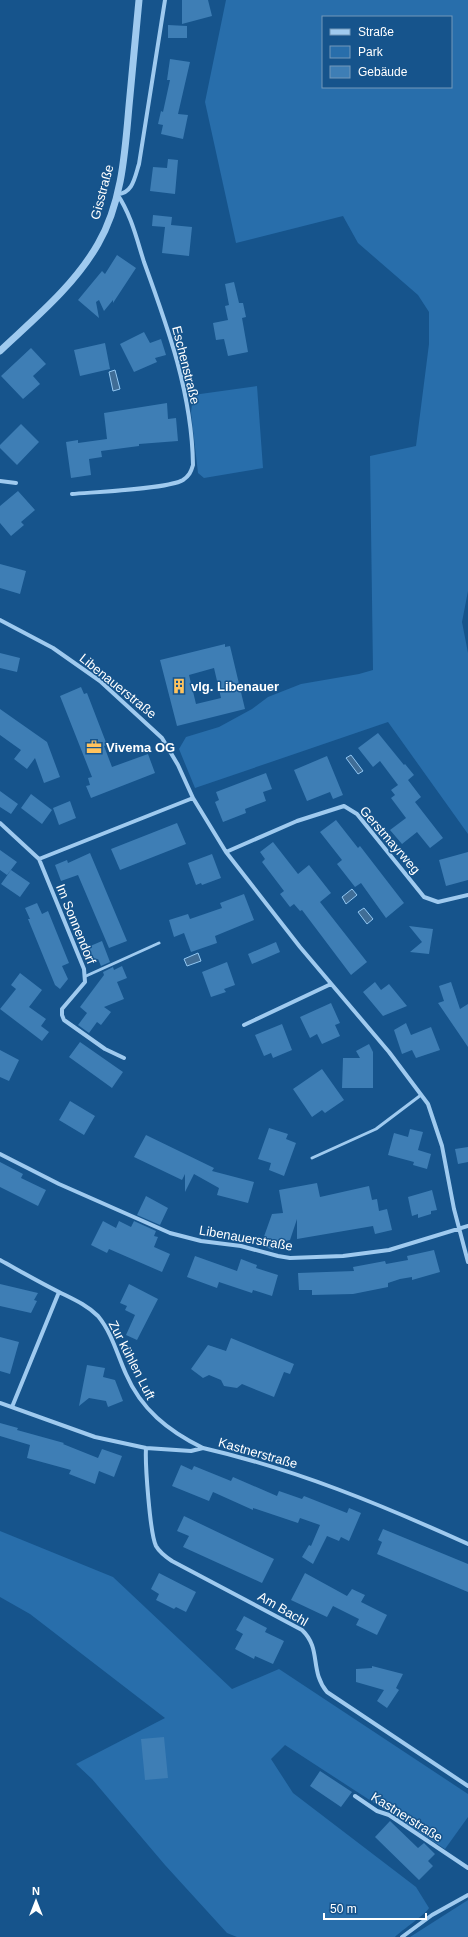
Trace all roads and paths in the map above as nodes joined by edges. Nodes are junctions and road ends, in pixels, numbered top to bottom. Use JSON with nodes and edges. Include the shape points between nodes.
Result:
{"nodes":[{"id":1,"x":139,"y":0,"type":"edge"},
{"id":2,"x":165,"y":0,"type":"edge"},
{"id":3,"x":117,"y":194,"type":"junction"},
{"id":4,"x":0,"y":351,"type":"edge"},
{"id":5,"x":0,"y":481,"type":"edge"},
{"id":6,"x":16,"y":483,"type":"dead end"},
{"id":7,"x":72,"y":494,"type":"dead end"},
{"id":8,"x":0,"y":620,"type":"edge"},
{"id":9,"x":193,"y":798,"type":"junction"},
{"id":10,"x":0,"y":823,"type":"edge"},
{"id":11,"x":226,"y":852,"type":"junction"},
{"id":12,"x":39,"y":859,"type":"junction"},
{"id":13,"x":468,"y":895,"type":"edge"},
{"id":14,"x":159,"y":943,"type":"dead end"},
{"id":15,"x":86,"y":976,"type":"junction"},
{"id":16,"x":331,"y":984,"type":"junction"},
{"id":17,"x":244,"y":1025,"type":"dead end"},
{"id":18,"x":124,"y":1058,"type":"dead end"},
{"id":19,"x":421,"y":1095,"type":"junction"},
{"id":20,"x":0,"y":1154,"type":"edge"},
{"id":21,"x":312,"y":1158,"type":"dead end"},
{"id":22,"x":468,"y":1226,"type":"edge"},
{"id":23,"x":460,"y":1229,"type":"junction"},
{"id":24,"x":0,"y":1260,"type":"edge"},
{"id":25,"x":468,"y":1262,"type":"edge"},
{"id":26,"x":59,"y":1292,"type":"junction"},
{"id":27,"x":0,"y":1403,"type":"edge"},
{"id":28,"x":12,"y":1407,"type":"junction"},
{"id":29,"x":146,"y":1448,"type":"junction"},
{"id":30,"x":203,"y":1448,"type":"junction"},
{"id":31,"x":468,"y":1544,"type":"edge"},
{"id":32,"x":468,"y":1786,"type":"edge"},
{"id":33,"x":355,"y":1796,"type":"dead end"},
{"id":34,"x":468,"y":1868,"type":"edge"},
{"id":35,"x":468,"y":1895,"type":"edge"},
{"id":36,"x":402,"y":1937,"type":"edge"}],
"edges":[{"from":1,"to":3,"type":"street","name":"Gisstraße","via":[[124,155]]},
{"from":2,"to":3,"type":"street","via":[[139,164],[130,189]]},
{"from":3,"to":4,"type":"street","name":"Gisstraße","via":[[98,244],[81,269],[43,311]]},
{"from":3,"to":7,"type":"street","name":"Eschenstraße","via":[[128,216],[161,308],[186,392],[193,465],[190,475],[182,481],[159,486]]},
{"from":5,"to":6,"type":"street"},
{"from":8,"to":9,"type":"street","name":"Libenauerstraße","via":[[34,637],[100,681],[146,722],[168,747]]},
{"from":9,"to":11,"type":"street","name":"Libenauerstraße"},
{"from":9,"to":12,"type":"street"},
{"from":10,"to":12,"type":"street","name":"Im Sonnendorf"},
{"from":11,"to":13,"type":"street","name":"Gerstmayrweg","via":[[297,821],[344,806],[357,814],[424,897],[438,902]]},
{"from":11,"to":16,"type":"street","name":"Libenauerstraße"},
{"from":12,"to":15,"type":"street","name":"Im Sonnendorf"},
{"from":14,"to":15,"type":"lane"},
{"from":15,"to":18,"type":"street","name":"Im Sonnendorf","via":[[83,986],[62,1009],[62,1015],[68,1024],[85,1036]]},
{"from":16,"to":17,"type":"street"},
{"from":16,"to":19,"type":"street","name":"Libenauerstraße"},
{"from":19,"to":21,"type":"lane","via":[[376,1128]]},
{"from":19,"to":23,"type":"street","name":"Libenauerstraße","via":[[428,1104],[442,1146]]},
{"from":20,"to":23,"type":"street","name":"Libenauerstraße","via":[[59,1184],[170,1233],[201,1242],[241,1246],[290,1258],[343,1256],[389,1250]]},
{"from":22,"to":23,"type":"street"},
{"from":23,"to":25,"type":"street"},
{"from":24,"to":26,"type":"street","name":"Zur kühlen Luft"},
{"from":26,"to":28,"type":"street"},
{"from":26,"to":30,"type":"street","name":"Zur kühlen Luft","via":[[90,1309],[104,1325],[134,1391],[155,1418]]},
{"from":27,"to":28,"type":"street","name":"Kastnerstraße"},
{"from":28,"to":29,"type":"street","name":"Kastnerstraße","via":[[94,1437]]},
{"from":29,"to":30,"type":"street","name":"Kastnerstraße","via":[[191,1451]]},
{"from":29,"to":32,"type":"street","name":"Am Bachl","via":[[152,1532],[162,1554],[302,1630],[312,1643],[317,1675],[327,1692]]},
{"from":30,"to":31,"type":"street","name":"Kastnerstraße","via":[[276,1466],[330,1485]]},
{"from":33,"to":34,"type":"street","name":"Kastnerstraße","via":[[376,1811],[389,1815]]},
{"from":35,"to":36,"type":"street","via":[[432,1915]]}]}
